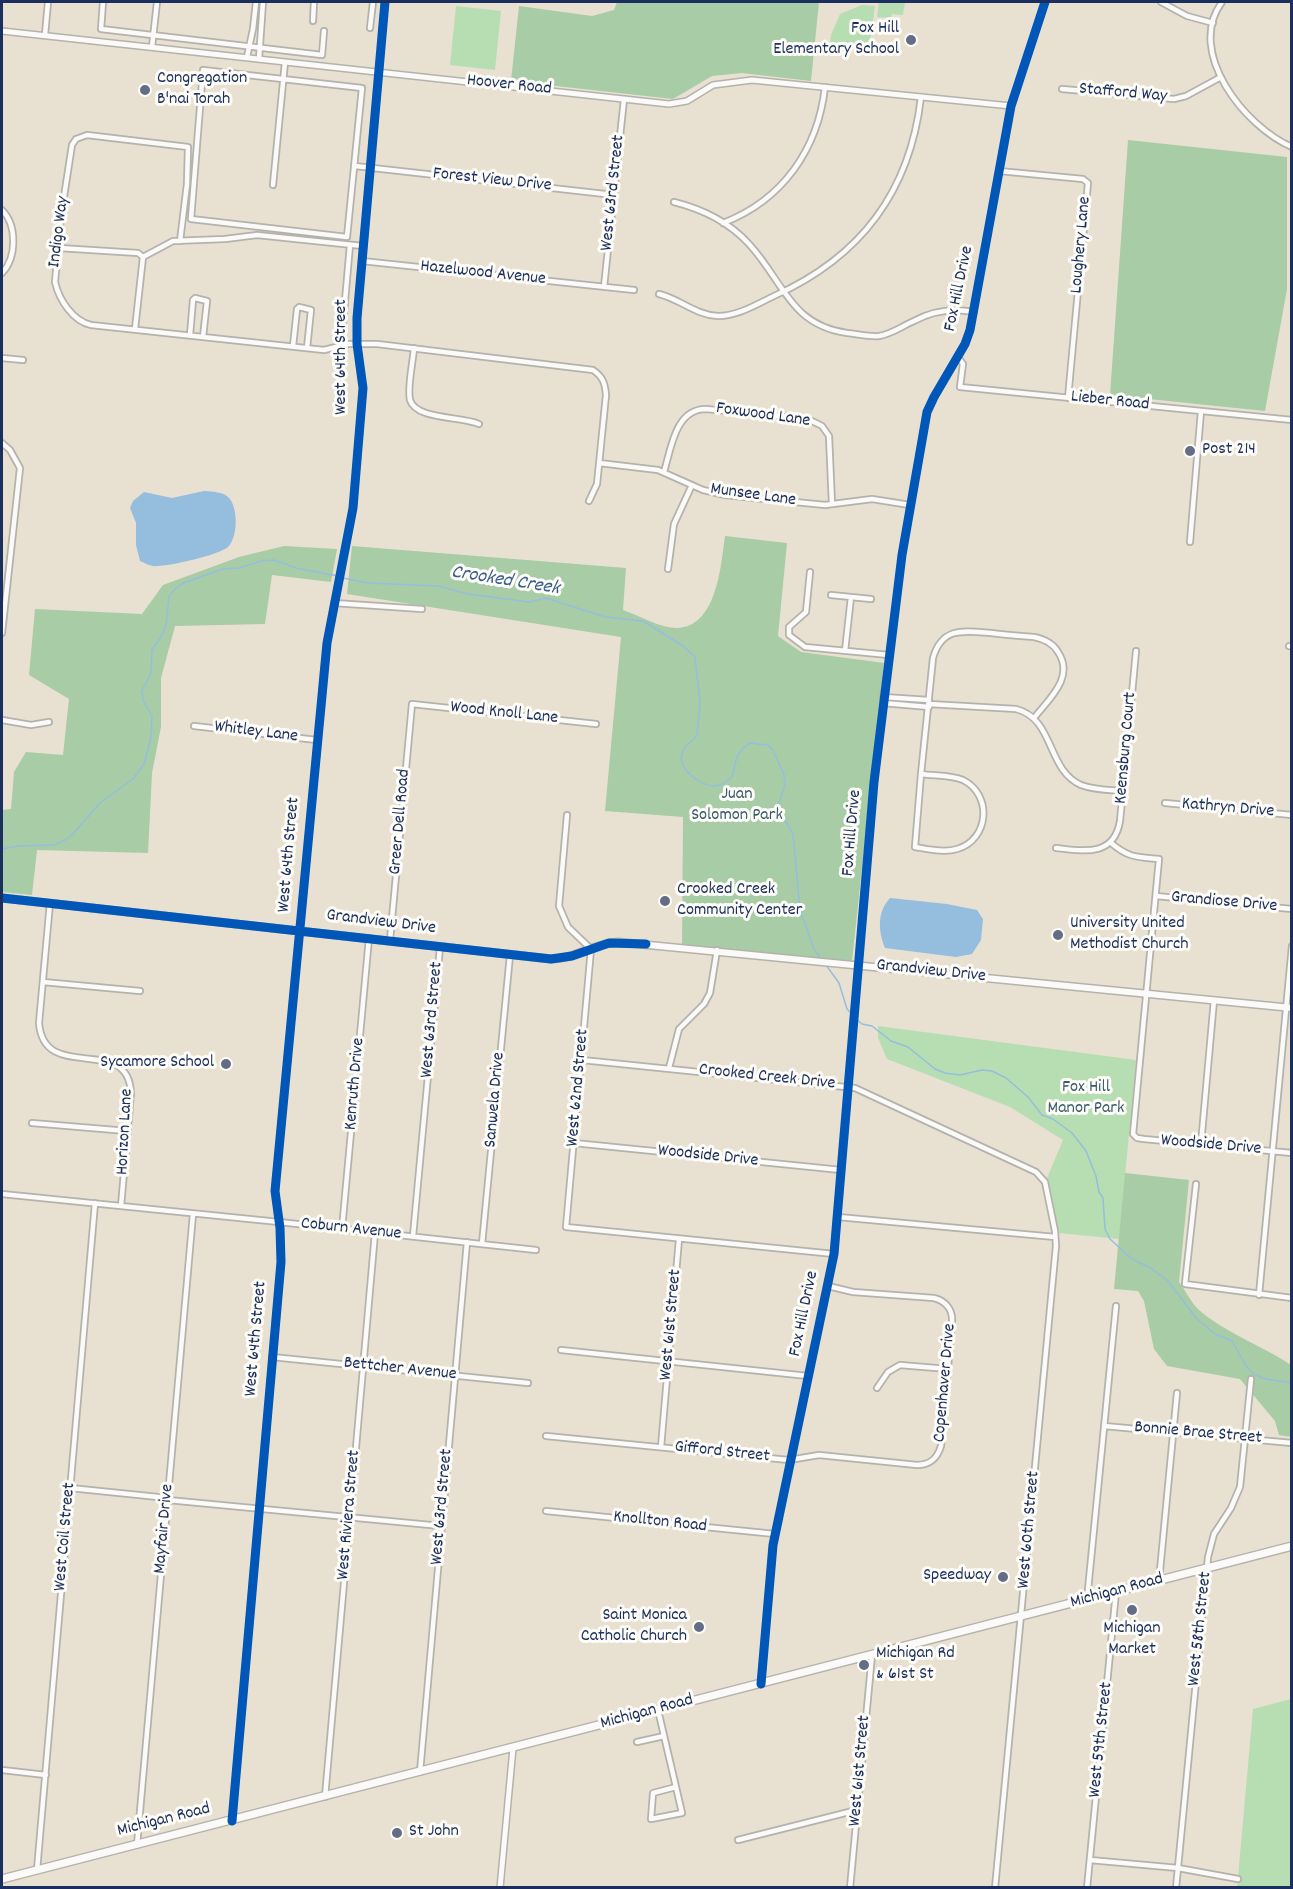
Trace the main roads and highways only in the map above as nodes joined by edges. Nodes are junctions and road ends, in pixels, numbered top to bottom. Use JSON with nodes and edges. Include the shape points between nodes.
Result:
{"nodes":[{"id":1,"x":2,"y":898,"type":"edge"},
{"id":2,"x":1289,"y":1008,"type":"edge"},
{"id":3,"x":1292,"y":1546,"type":"edge"},
{"id":4,"x":2,"y":1879,"type":"edge"}],
"edges":[{"from":1,"to":2,"type":"main road","name":"Grandview Drive","via":[[510,955],[558,959],[618,942]]},
{"from":3,"to":4,"type":"main road","name":"Michigan Road"}]}
